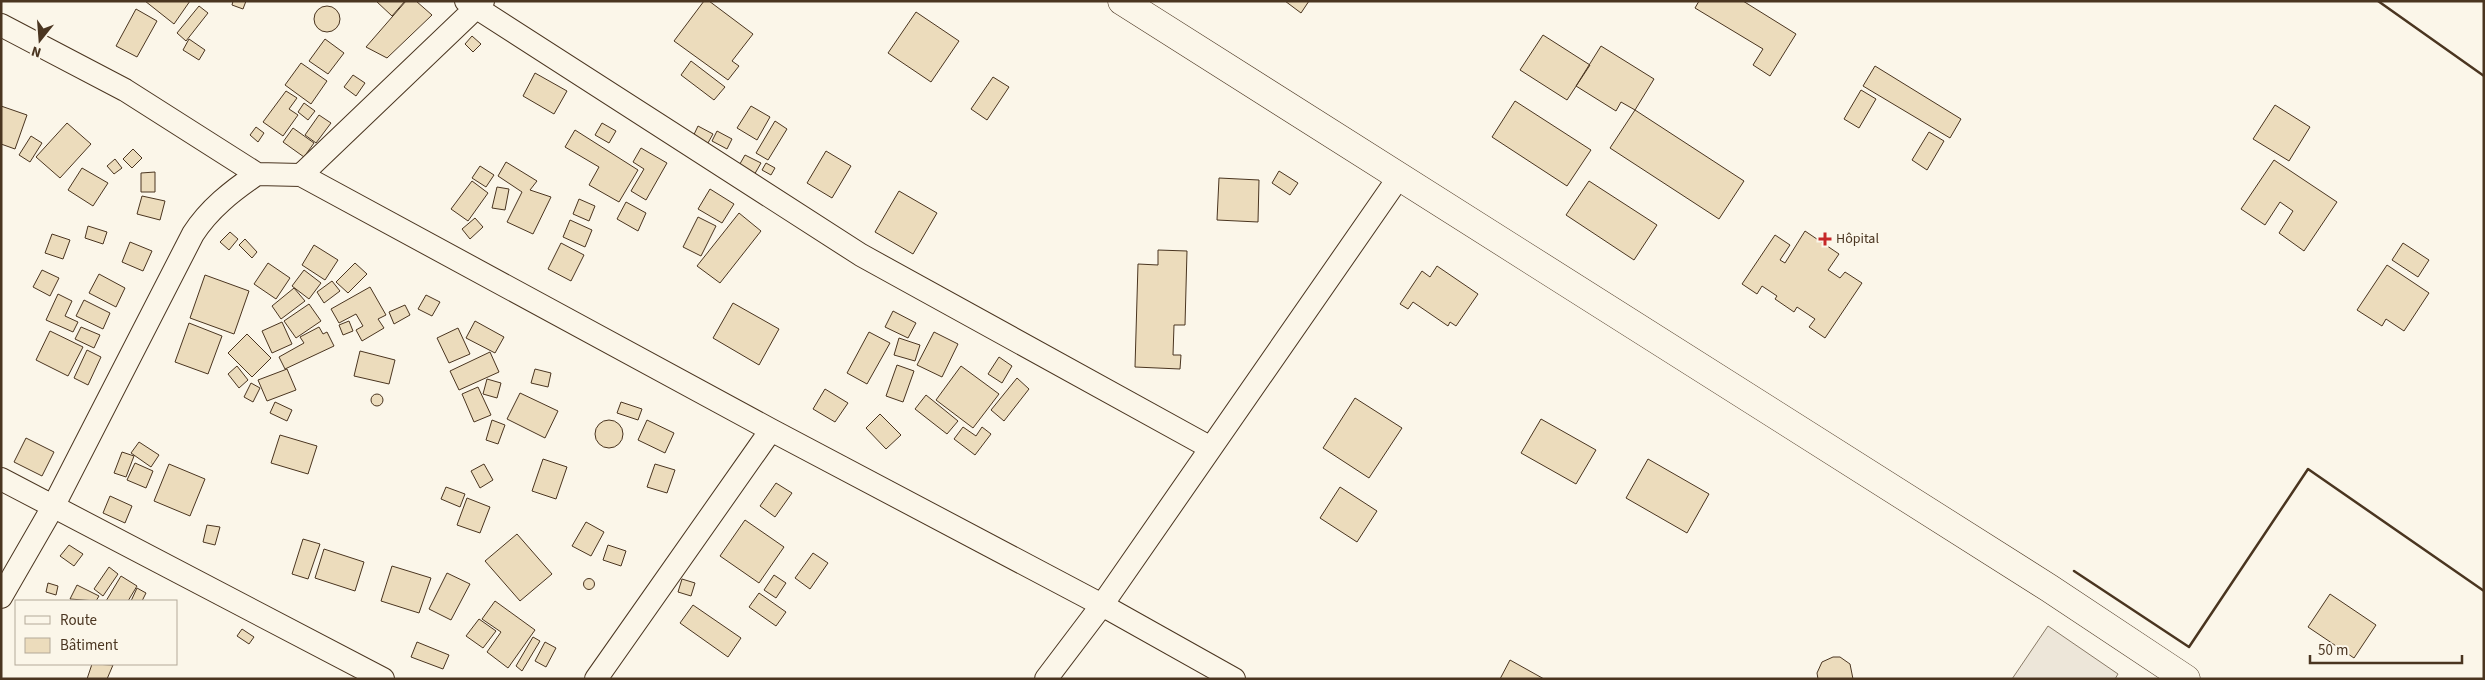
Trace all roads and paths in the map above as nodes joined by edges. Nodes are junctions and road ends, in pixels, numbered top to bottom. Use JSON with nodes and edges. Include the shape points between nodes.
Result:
{"nodes":[{"id":1,"x":1122,"y":1,"type":"edge"},
{"id":2,"x":475,"y":4,"type":"edge"},
{"id":3,"x":1,"y":25,"type":"edge"},
{"id":4,"x":257,"y":174,"type":"junction"},
{"id":5,"x":301,"y":175,"type":"junction"},
{"id":6,"x":1399,"y":177,"type":"junction"},
{"id":7,"x":771,"y":430,"type":"junction"},
{"id":8,"x":1211,"y":448,"type":"junction"},
{"id":9,"x":1,"y":479,"type":"edge"},
{"id":10,"x":54,"y":505,"type":"junction"},
{"id":11,"x":1,"y":597,"type":"edge"},
{"id":12,"x":1102,"y":605,"type":"junction"},
{"id":13,"x":2172,"y":675,"type":"edge"},
{"id":14,"x":383,"y":679,"type":"edge"},
{"id":15,"x":596,"y":679,"type":"edge"},
{"id":16,"x":1046,"y":679,"type":"edge"},
{"id":17,"x":1234,"y":679,"type":"edge"}],
"edges":[{"from":1,"to":6,"type":"main road"},
{"from":2,"to":5,"type":"street"},
{"from":2,"to":8,"type":"street","via":[[862,255]]},
{"from":3,"to":4,"type":"street","via":[[125,90]]},
{"from":4,"to":5,"type":"street"},
{"from":4,"to":10,"type":"street","via":[[203,218]]},
{"from":5,"to":7,"type":"street"},
{"from":6,"to":8,"type":"street"},
{"from":6,"to":13,"type":"main road","via":[[2040,582]]},
{"from":7,"to":12,"type":"street"},
{"from":7,"to":15,"type":"street"},
{"from":8,"to":12,"type":"street"},
{"from":9,"to":10,"type":"street"},
{"from":10,"to":11,"type":"street"},
{"from":10,"to":14,"type":"street"},
{"from":12,"to":16,"type":"street"},
{"from":12,"to":17,"type":"street"}]}
